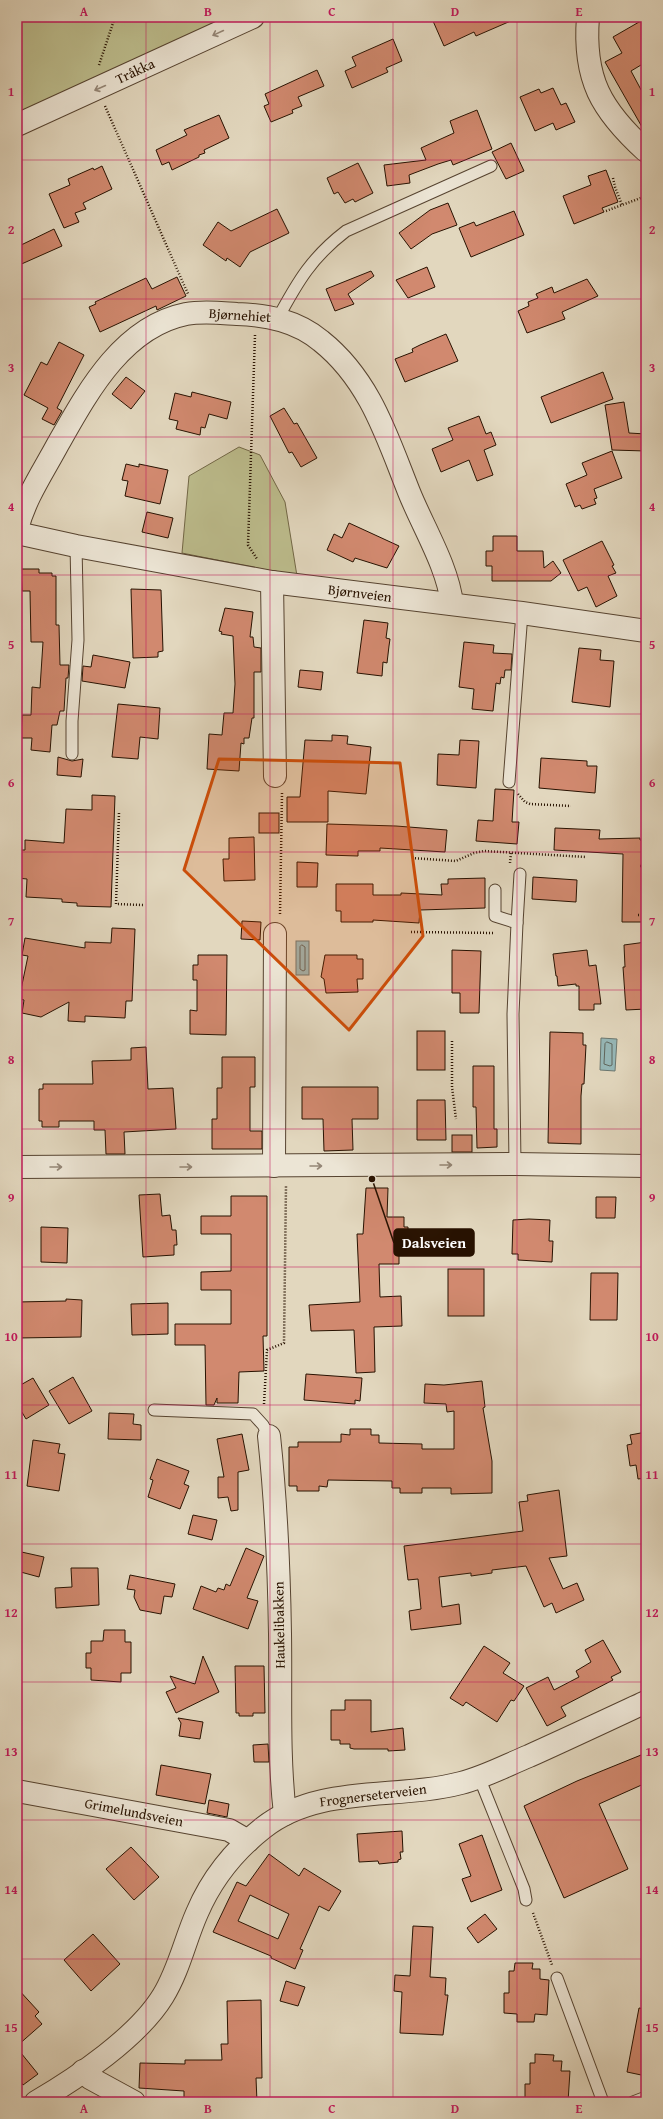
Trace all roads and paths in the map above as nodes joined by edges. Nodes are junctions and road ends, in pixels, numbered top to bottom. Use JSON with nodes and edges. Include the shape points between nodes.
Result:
{"nodes":[{"id":1,"x":115,"y":17,"type":"edge"},
{"id":2,"x":253,"y":17,"type":"edge"},
{"id":3,"x":588,"y":17,"type":"edge"},
{"id":4,"x":99,"y":88,"type":"junction"},
{"id":5,"x":17,"y":125,"type":"edge"},
{"id":6,"x":646,"y":151,"type":"edge"},
{"id":7,"x":491,"y":166,"type":"dead end"},
{"id":8,"x":614,"y":178,"type":"dead end"},
{"id":9,"x":646,"y":196,"type":"edge"},
{"id":10,"x":622,"y":205,"type":"junction"},
{"id":11,"x":606,"y":211,"type":"dead end"},
{"id":12,"x":197,"y":312,"type":"junction"},
{"id":13,"x":256,"y":314,"type":"junction"},
{"id":14,"x":278,"y":318,"type":"junction"},
{"id":15,"x":17,"y":529,"type":"edge"},
{"id":16,"x":17,"y":533,"type":"edge"},
{"id":17,"x":76,"y":546,"type":"junction"},
{"id":18,"x":272,"y":582,"type":"junction"},
{"id":19,"x":452,"y":604,"type":"junction"},
{"id":20,"x":522,"y":613,"type":"junction"},
{"id":21,"x":646,"y":631,"type":"edge"},
{"id":22,"x":72,"y":754,"type":"dead end"},
{"id":23,"x":275,"y":776,"type":"joint"},
{"id":24,"x":509,"y":782,"type":"joint"},
{"id":25,"x":571,"y":806,"type":"dead end"},
{"id":26,"x":119,"y":813,"type":"dead end"},
{"id":27,"x":586,"y":857,"type":"dead end"},
{"id":28,"x":412,"y":858,"type":"dead end"},
{"id":29,"x":640,"y":866,"type":"dead end"},
{"id":30,"x":646,"y":866,"type":"edge"},
{"id":31,"x":520,"y":874,"type":"dead end"},
{"id":32,"x":495,"y":890,"type":"dead end"},
{"id":33,"x":143,"y":905,"type":"dead end"},
{"id":34,"x":638,"y":915,"type":"dead end"},
{"id":35,"x":646,"y":915,"type":"edge"},
{"id":36,"x":516,"y":928,"type":"junction"},
{"id":37,"x":411,"y":932,"type":"dead end"},
{"id":38,"x":275,"y":934,"type":"joint"},
{"id":39,"x":452,"y":1041,"type":"dead end"},
{"id":40,"x":456,"y":1119,"type":"dead end"},
{"id":41,"x":515,"y":1164,"type":"junction"},
{"id":42,"x":646,"y":1166,"type":"edge"},
{"id":43,"x":17,"y":1167,"type":"edge"},
{"id":44,"x":280,"y":1174,"type":"junction"},
{"id":45,"x":154,"y":1410,"type":"dead end"},
{"id":46,"x":266,"y":1431,"type":"junction"},
{"id":47,"x":646,"y":1702,"type":"edge"},
{"id":48,"x":479,"y":1777,"type":"junction"},
{"id":49,"x":17,"y":1791,"type":"edge"},
{"id":50,"x":285,"y":1814,"type":"junction"},
{"id":51,"x":248,"y":1841,"type":"junction"},
{"id":52,"x":526,"y":1900,"type":"joint"},
{"id":53,"x":557,"y":1978,"type":"joint"},
{"id":54,"x":83,"y":2071,"type":"junction"},
{"id":55,"x":646,"y":2097,"type":"edge"},
{"id":56,"x":36,"y":2102,"type":"edge"},
{"id":57,"x":134,"y":2102,"type":"edge"},
{"id":58,"x":603,"y":2102,"type":"edge"},
{"id":59,"x":633,"y":2102,"type":"edge"}],
"edges":[{"from":1,"to":4,"type":"path","via":[[98,67]]},
{"from":2,"to":4,"type":"street","name":"Tråkka","one_way":true},
{"from":3,"to":6,"type":"street","via":[[587,48],[593,80],[610,113]]},
{"from":4,"to":5,"type":"street","name":"Tråkka"},
{"from":4,"to":12,"type":"path"},
{"from":7,"to":14,"type":"lane","via":[[346,231],[306,269]]},
{"from":8,"to":10,"type":"path"},
{"from":9,"to":10,"type":"path"},
{"from":10,"to":11,"type":"path"},
{"from":12,"to":13,"type":"street","name":"Bjørnehiet"},
{"from":12,"to":15,"type":"street","name":"Bjørnehiet","via":[[157,325],[130,344],[97,378],[26,502]]},
{"from":13,"to":14,"type":"street","name":"Bjørnehiet"},
{"from":13,"to":18,"type":"path","via":[[248,545]]},
{"from":14,"to":19,"type":"street","name":"Bjørnehiet","via":[[320,340],[347,366],[367,393],[386,429],[448,582]]},
{"from":16,"to":17,"type":"street","name":"Bjørnveien"},
{"from":17,"to":18,"type":"street","name":"Bjørnveien"},
{"from":17,"to":22,"type":"lane","via":[[78,640]]},
{"from":18,"to":19,"type":"street","name":"Bjørnveien"},
{"from":18,"to":23,"type":"street"},
{"from":19,"to":20,"type":"street","name":"Bjørnveien"},
{"from":20,"to":21,"type":"street","name":"Bjørnveien"},
{"from":20,"to":24,"type":"lane"},
{"from":23,"to":38,"type":"path","via":[[282,793],[280,921]]},
{"from":24,"to":25,"type":"path","via":[[525,802]]},
{"from":26,"to":33,"type":"path","via":[[116,904]]},
{"from":27,"to":28,"type":"path","via":[[484,852],[474,853],[456,861]]},
{"from":29,"to":30,"type":"path"},
{"from":31,"to":36,"type":"lane"},
{"from":32,"to":36,"type":"lane","via":[[495,916]]},
{"from":34,"to":35,"type":"path"},
{"from":36,"to":37,"type":"path"},
{"from":36,"to":41,"type":"lane","via":[[513,1014]]},
{"from":38,"to":44,"type":"street"},
{"from":39,"to":40,"type":"path","via":[[452,1087]]},
{"from":41,"to":42,"type":"street"},
{"from":44,"to":41,"type":"street","one_way":true},
{"from":43,"to":44,"type":"street","one_way":true},
{"from":44,"to":46,"type":"path","via":[[284,1343],[267,1350]]},
{"from":45,"to":46,"type":"lane","via":[[253,1414]]},
{"from":46,"to":50,"type":"street","name":"Haukelibakken","via":[[275,1496]]},
{"from":47,"to":48,"type":"street","name":"Frognerseterveien"},
{"from":48,"to":50,"type":"street","name":"Frognerseterveien","via":[[426,1790],[330,1799],[300,1806]]},
{"from":48,"to":52,"type":"lane","via":[[524,1889]]},
{"from":49,"to":51,"type":"street","name":"Grimelundsveien","via":[[229,1830]]},
{"from":50,"to":51,"type":"street","name":"Frognerseterveien"},
{"from":51,"to":54,"type":"street","name":"Frognerseterveien","via":[[215,1878],[206,1894],[170,1982],[156,2006],[133,2031]]},
{"from":52,"to":53,"type":"path"},
{"from":53,"to":58,"type":"lane"},
{"from":54,"to":56,"type":"street","name":"Frognerseterveien"},
{"from":54,"to":57,"type":"street","via":[[90,2078]]},
{"from":55,"to":59,"type":"lane"}]}
